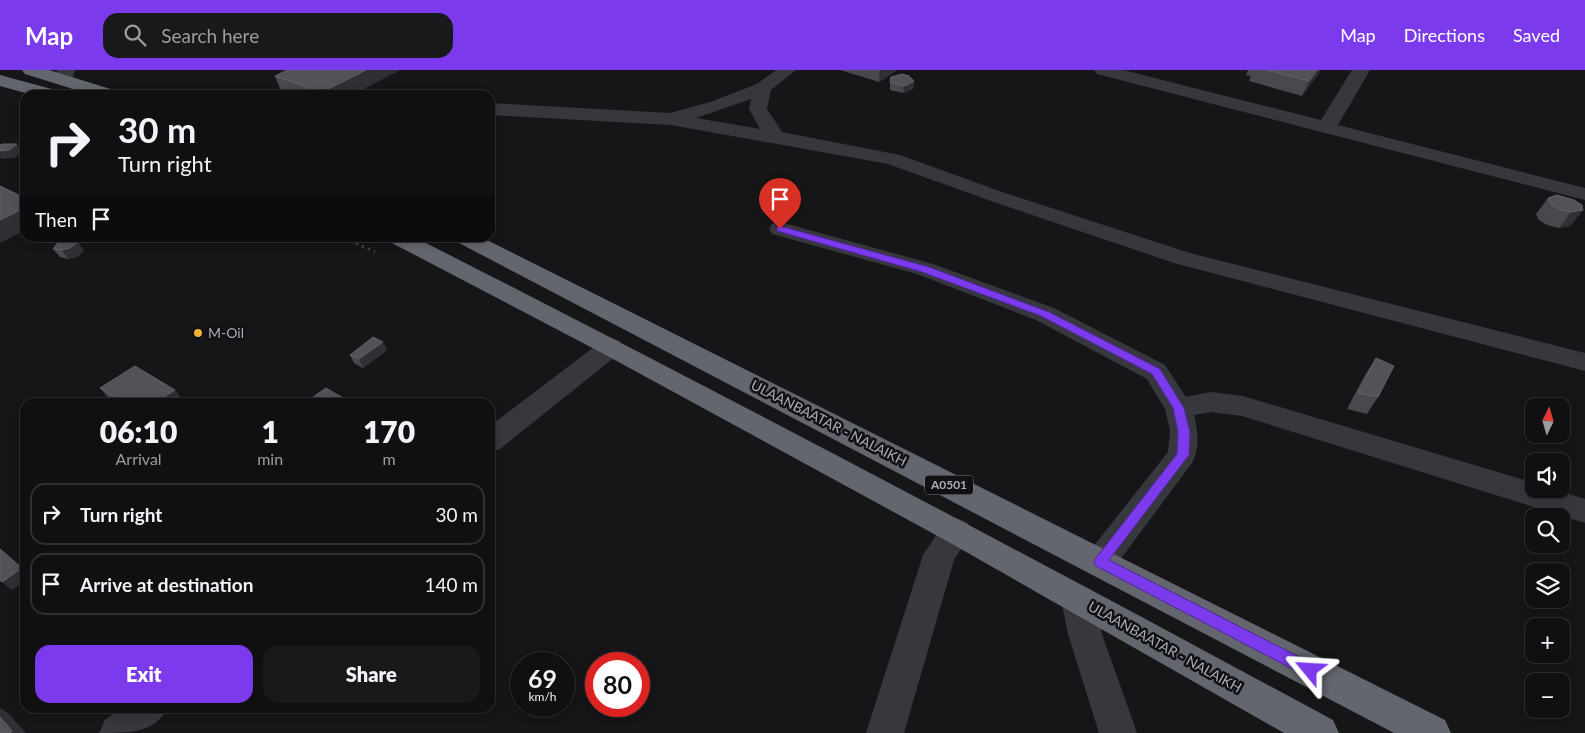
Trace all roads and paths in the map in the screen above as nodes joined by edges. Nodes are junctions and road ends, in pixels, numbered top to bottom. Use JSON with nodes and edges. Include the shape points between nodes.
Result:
{"nodes":[{"id":1,"x":31,"y":70,"type":"edge"},
{"id":2,"x":787,"y":70,"type":"edge"},
{"id":3,"x":1103,"y":70,"type":"edge"},
{"id":4,"x":1361,"y":70,"type":"edge"},
{"id":5,"x":66,"y":75,"type":"edge"},
{"id":6,"x":0,"y":80,"type":"edge"},
{"id":7,"x":762,"y":88,"type":"junction"},
{"id":8,"x":35,"y":90,"type":"edge"},
{"id":9,"x":100,"y":90,"type":"edge"},
{"id":10,"x":495,"y":109,"type":"edge"},
{"id":11,"x":671,"y":119,"type":"junction"},
{"id":12,"x":1327,"y":127,"type":"junction"},
{"id":13,"x":774,"y":138,"type":"junction"},
{"id":14,"x":1585,"y":194,"type":"edge"},
{"id":15,"x":780,"y":229,"type":"dead end"},
{"id":16,"x":408,"y":242,"type":"edge"},
{"id":17,"x":475,"y":242,"type":"edge"},
{"id":18,"x":611,"y":347,"type":"junction"},
{"id":19,"x":1585,"y":362,"type":"edge"},
{"id":20,"x":1179,"y":408,"type":"junction"},
{"id":21,"x":495,"y":437,"type":"edge"},
{"id":22,"x":1585,"y":511,"type":"edge"},
{"id":23,"x":956,"y":531,"type":"junction"},
{"id":24,"x":1100,"y":562,"type":"junction"},
{"id":25,"x":1078,"y":599,"type":"junction"},
{"id":26,"x":144,"y":713,"type":"edge"},
{"id":27,"x":118,"y":733,"type":"edge"},
{"id":28,"x":885,"y":733,"type":"edge"},
{"id":29,"x":1118,"y":733,"type":"edge"},
{"id":30,"x":1320,"y":733,"type":"edge"},
{"id":31,"x":1432,"y":733,"type":"edge"}],
"edges":[{"from":1,"to":5,"type":"highway"},
{"from":2,"to":7,"type":"street"},
{"from":3,"to":12,"type":"street"},
{"from":4,"to":12,"type":"street"},
{"from":5,"to":9,"type":"highway"},
{"from":6,"to":8,"type":"highway"},
{"from":7,"to":11,"type":"street"},
{"from":7,"to":13,"type":"street","via":[[758,108]]},
{"from":10,"to":11,"type":"street"},
{"from":11,"to":13,"type":"street"},
{"from":12,"to":14,"type":"street"},
{"from":13,"to":19,"type":"street","via":[[894,160],[1182,258]]},
{"from":15,"to":20,"type":"street","via":[[925,270],[1045,314],[1156,372]]},
{"from":16,"to":18,"type":"highway","name":"ULAANBAATAR - NALAIKH","number":"A0501"},
{"from":17,"to":24,"type":"highway","name":"ULAANBAATAR - NALAIKH","number":"A0501"},
{"from":18,"to":21,"type":"street"},
{"from":18,"to":23,"type":"highway","name":"ULAANBAATAR - NALAIKH","number":"A0501"},
{"from":20,"to":22,"type":"street","via":[[1210,402],[1243,406]]},
{"from":20,"to":24,"type":"street","via":[[1184,432],[1182,455]]},
{"from":23,"to":25,"type":"highway","name":"ULAANBAATAR - NALAIKH","number":"A0501"},
{"from":23,"to":28,"type":"street","via":[[939,555]]},
{"from":24,"to":31,"type":"highway","name":"ULAANBAATAR - NALAIKH","number":"A0501"},
{"from":25,"to":29,"type":"street","via":[[1085,634]]},
{"from":25,"to":30,"type":"highway","name":"ULAANBAATAR - NALAIKH","number":"A0501"},
{"from":26,"to":27,"type":"street"}]}
